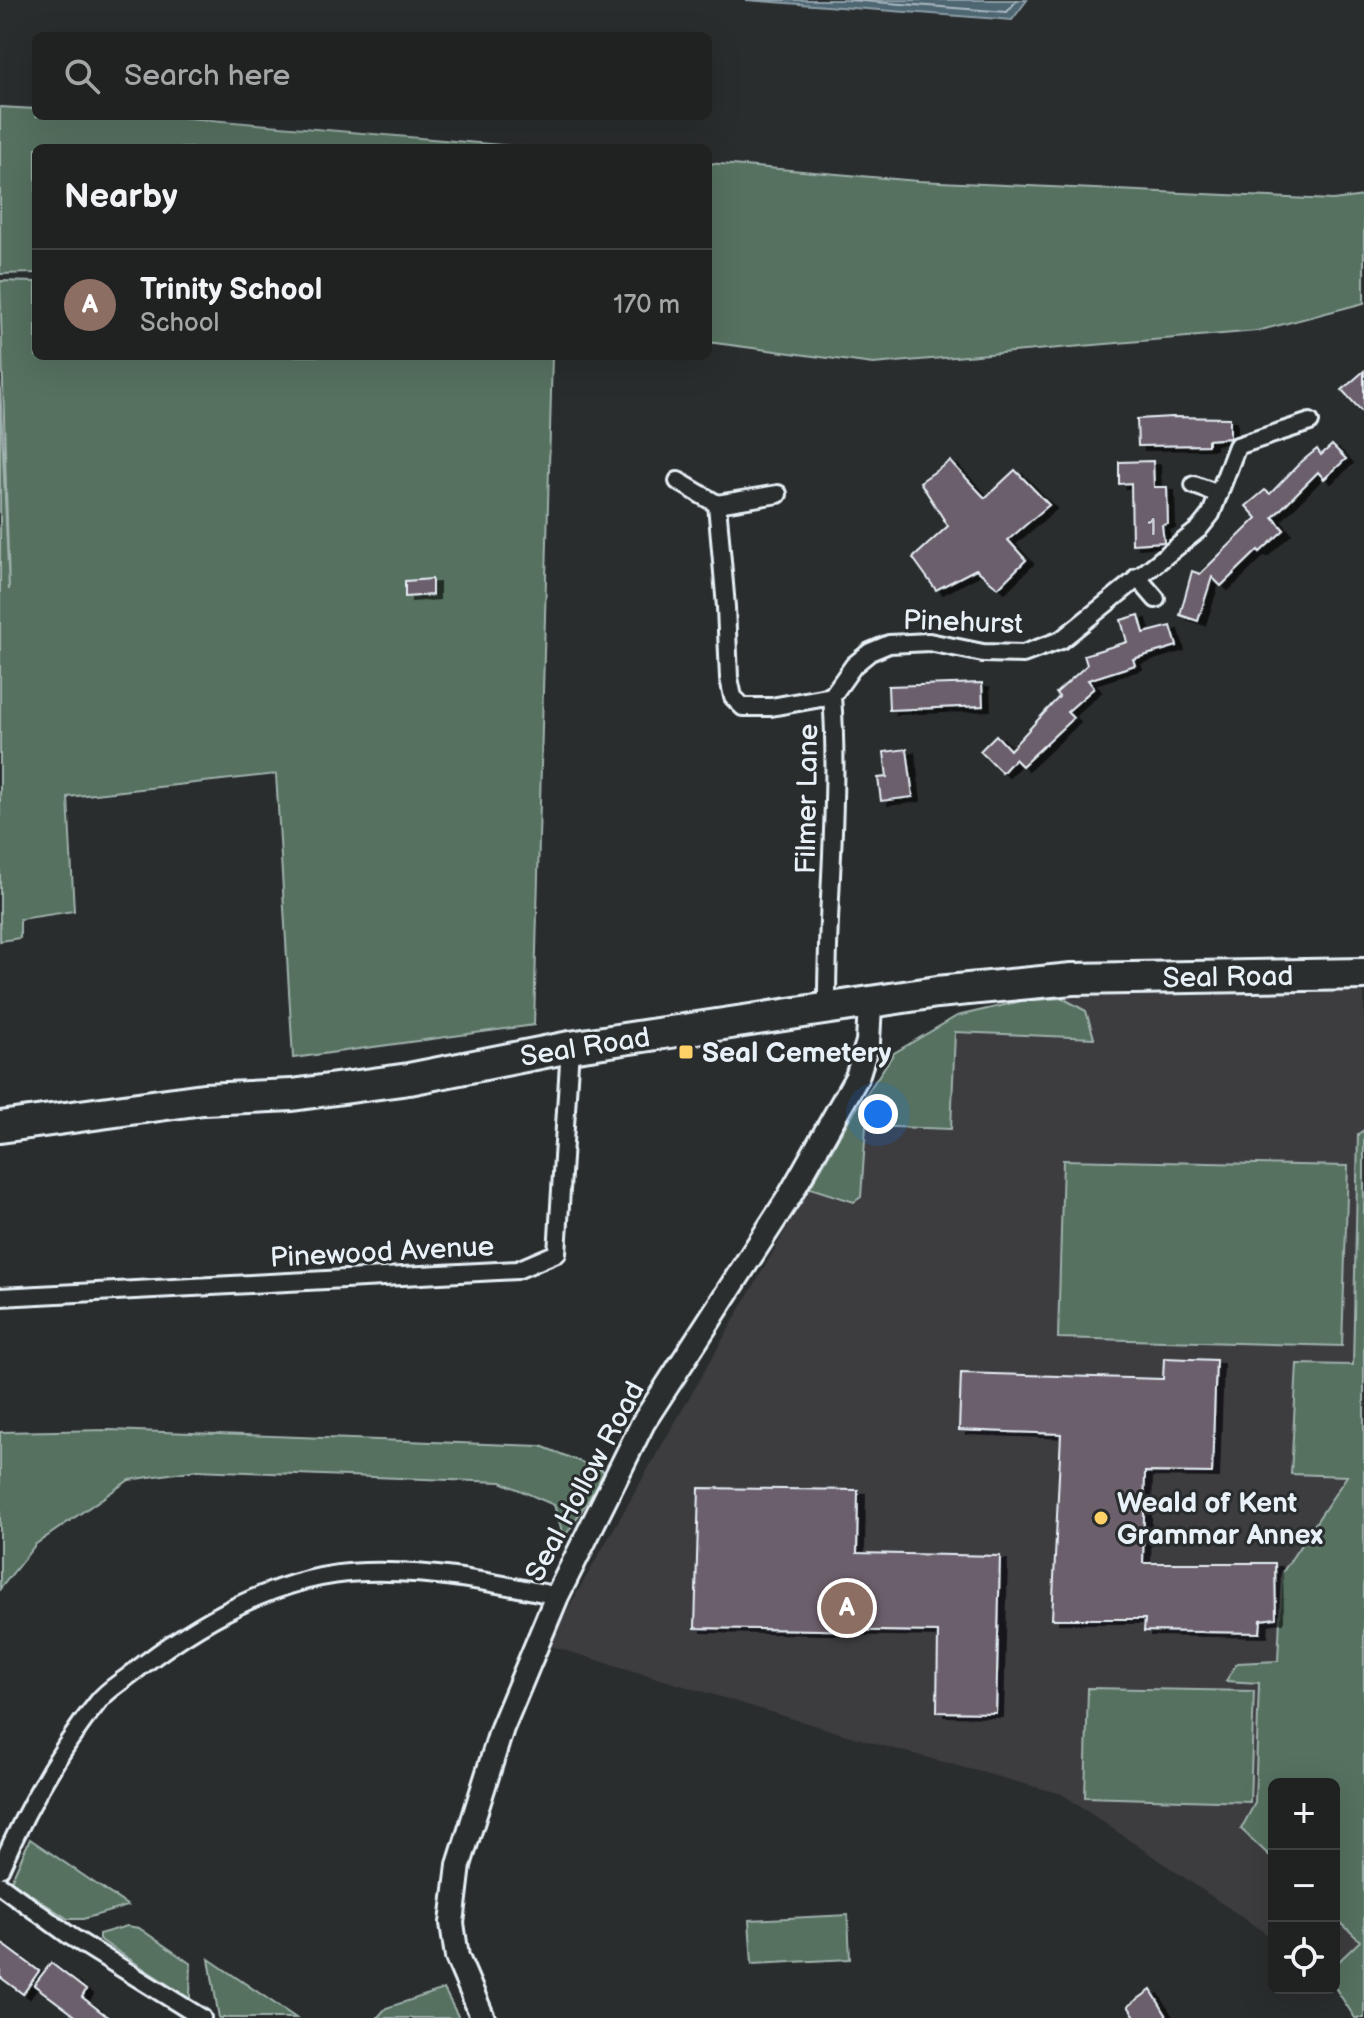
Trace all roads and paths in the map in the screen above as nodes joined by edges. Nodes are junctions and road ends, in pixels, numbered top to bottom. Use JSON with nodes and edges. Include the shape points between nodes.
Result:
{"nodes":[{"id":1,"x":1310,"y":422,"type":"dead end"},
{"id":2,"x":678,"y":481,"type":"dead end"},
{"id":3,"x":1194,"y":485,"type":"dead end"},
{"id":4,"x":778,"y":494,"type":"dead end"},
{"id":5,"x":1219,"y":494,"type":"junction"},
{"id":6,"x":717,"y":504,"type":"junction"},
{"id":7,"x":1137,"y":577,"type":"junction"},
{"id":8,"x":1156,"y":599,"type":"dead end"},
{"id":9,"x":832,"y":696,"type":"junction"},
{"id":10,"x":1364,"y":974,"type":"edge"},
{"id":11,"x":870,"y":1004,"type":"junction"},
{"id":12,"x":827,"y":1010,"type":"junction"},
{"id":13,"x":570,"y":1047,"type":"junction"},
{"id":14,"x":0,"y":1127,"type":"edge"},
{"id":15,"x":0,"y":1297,"type":"edge"},
{"id":16,"x":557,"y":1596,"type":"junction"},
{"id":17,"x":0,"y":1869,"type":"edge"},
{"id":18,"x":0,"y":1885,"type":"edge"},
{"id":19,"x":202,"y":2018,"type":"edge"},
{"id":20,"x":483,"y":2018,"type":"edge"}],
"edges":[{"from":1,"to":5,"type":"street","name":"Pinehurst","via":[[1237,446]]},
{"from":2,"to":6,"type":"street"},
{"from":3,"to":5,"type":"street"},
{"from":4,"to":6,"type":"street"},
{"from":5,"to":7,"type":"street","name":"Pinehurst","via":[[1199,529]]},
{"from":6,"to":9,"type":"street","name":"Filmer Lane","via":[[733,697],[743,707],[757,707]]},
{"from":7,"to":8,"type":"street"},
{"from":7,"to":9,"type":"street","name":"Pinehurst","via":[[1061,640],[1023,654],[983,653],[929,642],[889,644],[854,665]]},
{"from":9,"to":12,"type":"street","name":"Filmer Lane","via":[[836,751]]},
{"from":10,"to":11,"type":"highway","name":"Seal Road","via":[[1072,979]]},
{"from":11,"to":12,"type":"highway","name":"Seal Road"},
{"from":11,"to":16,"type":"main road","name":"Seal Hollow Road","via":[[868,1042],[857,1077],[789,1197],[643,1423]]},
{"from":12,"to":13,"type":"highway","name":"Seal Road"},
{"from":13,"to":14,"type":"highway","name":"Seal Road","via":[[409,1079],[292,1095],[203,1099]]},
{"from":13,"to":15,"type":"street","name":"Pinewood Avenue","via":[[557,1253],[544,1259],[517,1270]]},
{"from":16,"to":17,"type":"street","via":[[473,1578],[363,1572],[298,1582],[223,1613],[162,1649],[100,1699],[62,1751]]},
{"from":16,"to":20,"type":"main road","name":"Seal Hollow Road","via":[[502,1728],[456,1882],[453,1940]]},
{"from":18,"to":19,"type":"street","via":[[70,1936]]}]}
